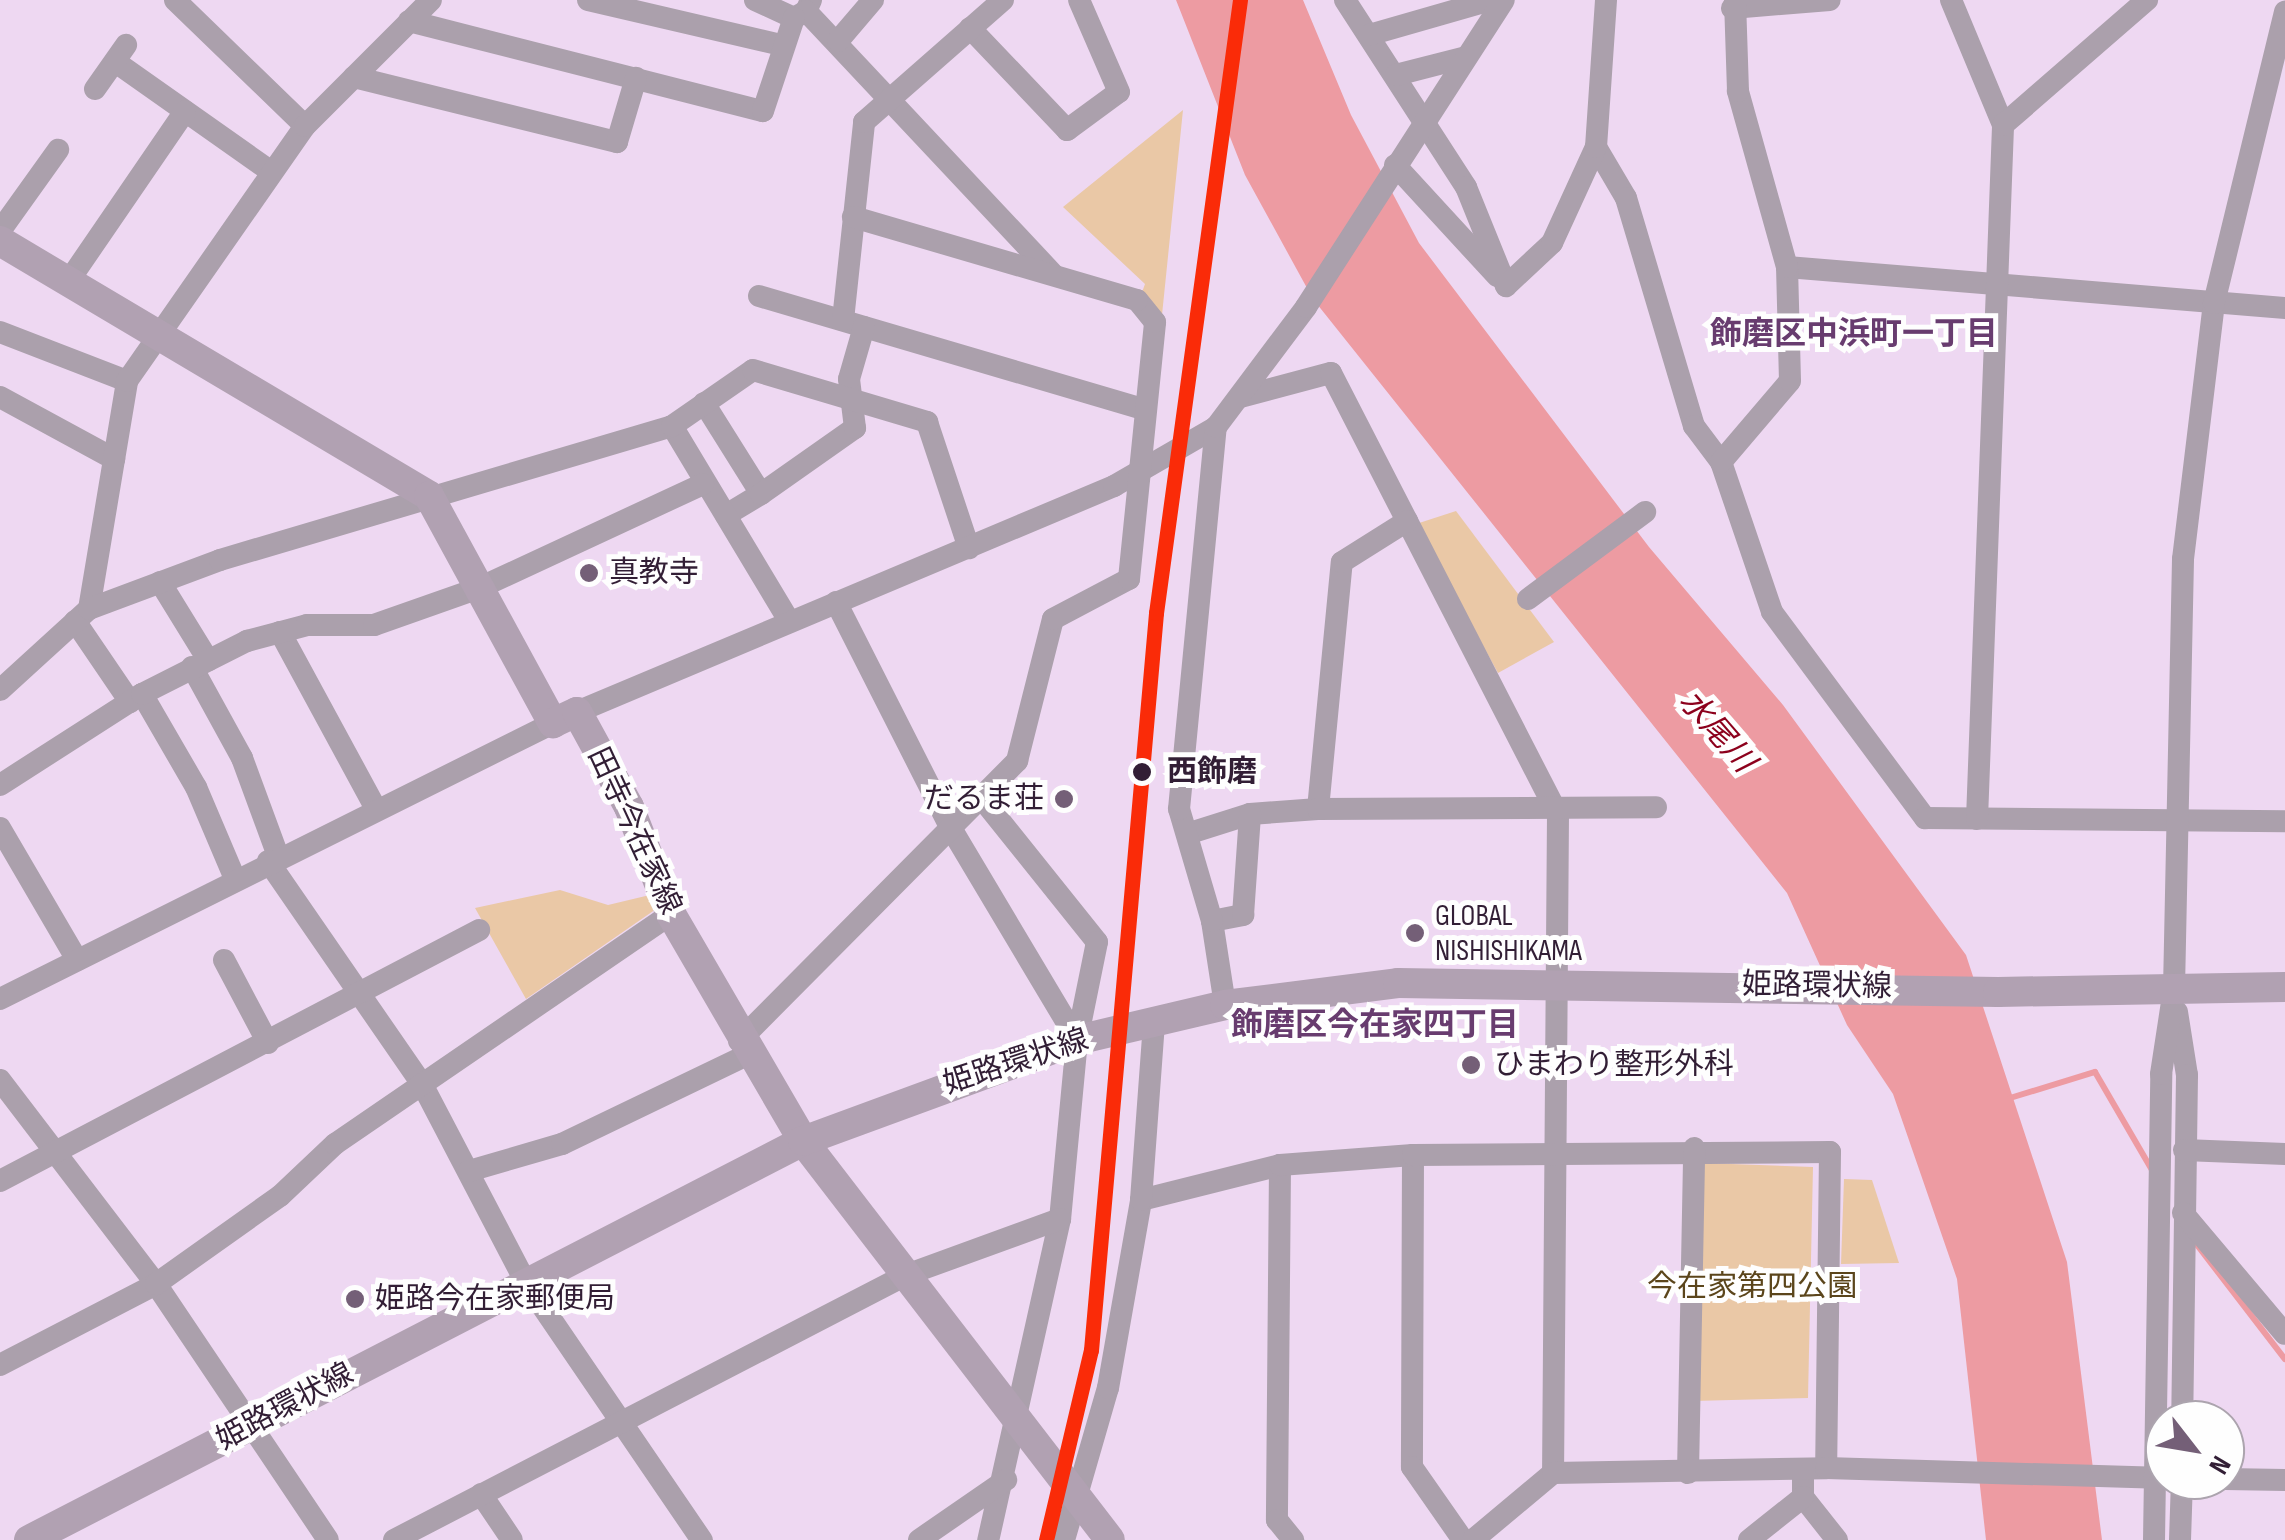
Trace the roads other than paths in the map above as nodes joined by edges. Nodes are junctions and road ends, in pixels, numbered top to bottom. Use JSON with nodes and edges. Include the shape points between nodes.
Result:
{"nodes":[{"id":1,"x":175,"y":0,"type":"edge"},
{"id":2,"x":430,"y":0,"type":"edge"},
{"id":3,"x":588,"y":0,"type":"edge"},
{"id":4,"x":873,"y":0,"type":"edge"},
{"id":5,"x":1003,"y":0,"type":"edge"},
{"id":6,"x":1079,"y":0,"type":"edge"},
{"id":7,"x":1345,"y":0,"type":"edge"},
{"id":8,"x":1491,"y":0,"type":"edge"},
{"id":9,"x":1504,"y":0,"type":"edge"},
{"id":10,"x":1606,"y":0,"type":"edge"},
{"id":11,"x":1830,"y":0,"type":"edge"},
{"id":12,"x":1951,"y":0,"type":"edge"},
{"id":13,"x":2147,"y":0,"type":"edge"},
{"id":14,"x":756,"y":2,"type":"edge"},
{"id":15,"x":1733,"y":4,"type":"edge"},
{"id":16,"x":804,"y":10,"type":"edge"},
{"id":17,"x":2285,"y":12,"type":"edge"},
{"id":18,"x":409,"y":21,"type":"junction"},
{"id":19,"x":970,"y":28,"type":"junction"},
{"id":20,"x":1369,"y":35,"type":"junction"},
{"id":21,"x":753,"y":38,"type":"junction"},
{"id":22,"x":838,"y":41,"type":"junction"},
{"id":23,"x":782,"y":45,"type":"junction"},
{"id":24,"x":1466,"y":57,"type":"junction"},
{"id":25,"x":1396,"y":75,"type":"junction"},
{"id":26,"x":354,"y":77,"type":"junction"},
{"id":27,"x":636,"y":78,"type":"junction"},
{"id":28,"x":96,"y":89,"type":"dead end"},
{"id":29,"x":889,"y":96,"type":"junction"},
{"id":30,"x":185,"y":112,"type":"junction"},
{"id":31,"x":1424,"y":121,"type":"junction"},
{"id":32,"x":2002,"y":125,"type":"junction"},
{"id":33,"x":305,"y":126,"type":"junction"},
{"id":34,"x":1596,"y":147,"type":"junction"},
{"id":35,"x":58,"y":150,"type":"dead end"},
{"id":36,"x":1395,"y":164,"type":"junction"},
{"id":37,"x":270,"y":172,"type":"junction"},
{"id":38,"x":854,"y":217,"type":"junction"},
{"id":39,"x":0,"y":231,"type":"edge"},
{"id":40,"x":0,"y":240,"type":"edge"},
{"id":41,"x":1787,"y":267,"type":"junction"},
{"id":42,"x":1056,"y":276,"type":"junction"},
{"id":43,"x":68,"y":282,"type":"junction"},
{"id":44,"x":1996,"y":283,"type":"junction"},
{"id":45,"x":1506,"y":286,"type":"junction"},
{"id":46,"x":758,"y":296,"type":"dead end"},
{"id":47,"x":2214,"y":303,"type":"junction"},
{"id":48,"x":2285,"y":308,"type":"edge"},
{"id":49,"x":853,"y":324,"type":"junction"},
{"id":50,"x":0,"y":332,"type":"edge"},
{"id":51,"x":156,"y":332,"type":"junction"},
{"id":52,"x":127,"y":381,"type":"junction"},
{"id":53,"x":0,"y":397,"type":"edge"},
{"id":54,"x":1240,"y":397,"type":"junction"},
{"id":55,"x":851,"y":402,"type":"junction"},
{"id":56,"x":704,"y":403,"type":"junction"},
{"id":57,"x":1144,"y":408,"type":"junction"},
{"id":58,"x":672,"y":426,"type":"junction"},
{"id":59,"x":1216,"y":427,"type":"junction"},
{"id":60,"x":114,"y":459,"type":"junction"},
{"id":61,"x":1721,"y":462,"type":"junction"},
{"id":62,"x":1142,"y":473,"type":"junction"},
{"id":63,"x":702,"y":484,"type":"junction"},
{"id":64,"x":761,"y":494,"type":"junction"},
{"id":65,"x":429,"y":496,"type":"junction"},
{"id":66,"x":1645,"y":512,"type":"dead end"},
{"id":67,"x":726,"y":515,"type":"junction"},
{"id":68,"x":1407,"y":521,"type":"junction"},
{"id":69,"x":969,"y":548,"type":"junction"},
{"id":70,"x":160,"y":582,"type":"junction"},
{"id":71,"x":479,"y":588,"type":"junction"},
{"id":72,"x":1528,"y":599,"type":"dead end"},
{"id":73,"x":836,"y":602,"type":"junction"},
{"id":74,"x":82,"y":615,"type":"junction"},
{"id":75,"x":789,"y":621,"type":"junction"},
{"id":76,"x":280,"y":632,"type":"junction"},
{"id":77,"x":200,"y":663,"type":"junction"},
{"id":78,"x":0,"y":690,"type":"edge"},
{"id":79,"x":136,"y":698,"type":"junction"},
{"id":80,"x":565,"y":718,"type":"junction"},
{"id":81,"x":0,"y":785,"type":"edge"},
{"id":82,"x":980,"y":796,"type":"junction"},
{"id":83,"x":375,"y":807,"type":"junction"},
{"id":84,"x":1656,"y":807,"type":"dead end"},
{"id":85,"x":1318,"y":809,"type":"junction"},
{"id":86,"x":1250,"y":814,"type":"junction"},
{"id":87,"x":1558,"y":814,"type":"junction"},
{"id":88,"x":1977,"y":819,"type":"junction"},
{"id":89,"x":2285,"y":821,"type":"edge"},
{"id":90,"x":2175,"y":822,"type":"junction"},
{"id":91,"x":949,"y":825,"type":"junction"},
{"id":92,"x":0,"y":828,"type":"edge"},
{"id":93,"x":1190,"y":833,"type":"junction"},
{"id":94,"x":273,"y":858,"type":"junction"},
{"id":95,"x":235,"y":879,"type":"junction"},
{"id":96,"x":671,"y":914,"type":"junction"},
{"id":97,"x":1212,"y":921,"type":"junction"},
{"id":98,"x":480,"y":930,"type":"dead end"},
{"id":99,"x":78,"y":960,"type":"junction"},
{"id":100,"x":224,"y":960,"type":"dead end"},
{"id":101,"x":1556,"y":982,"type":"junction"},
{"id":102,"x":2285,"y":986,"type":"edge"},
{"id":103,"x":2174,"y":989,"type":"junction"},
{"id":104,"x":361,"y":995,"type":"junction"},
{"id":105,"x":0,"y":999,"type":"edge"},
{"id":106,"x":1225,"y":1005,"type":"junction"},
{"id":107,"x":1154,"y":1022,"type":"junction"},
{"id":108,"x":1077,"y":1040,"type":"junction"},
{"id":109,"x":268,"y":1042,"type":"junction"},
{"id":110,"x":743,"y":1048,"type":"junction"},
{"id":111,"x":0,"y":1080,"type":"edge"},
{"id":112,"x":422,"y":1084,"type":"junction"},
{"id":113,"x":803,"y":1141,"type":"junction"},
{"id":114,"x":1694,"y":1148,"type":"junction"},
{"id":115,"x":1557,"y":1149,"type":"junction"},
{"id":116,"x":2184,"y":1150,"type":"junction"},
{"id":117,"x":54,"y":1154,"type":"junction"},
{"id":118,"x":2285,"y":1154,"type":"edge"},
{"id":119,"x":1413,"y":1155,"type":"junction"},
{"id":120,"x":1280,"y":1165,"type":"junction"},
{"id":121,"x":469,"y":1171,"type":"junction"},
{"id":122,"x":0,"y":1181,"type":"edge"},
{"id":123,"x":1141,"y":1200,"type":"junction"},
{"id":124,"x":2184,"y":1213,"type":"junction"},
{"id":125,"x":1060,"y":1219,"type":"junction"},
{"id":126,"x":906,"y":1275,"type":"junction"},
{"id":127,"x":525,"y":1281,"type":"junction"},
{"id":128,"x":156,"y":1284,"type":"junction"},
{"id":129,"x":2285,"y":1334,"type":"edge"},
{"id":130,"x":0,"y":1365,"type":"edge"},
{"id":131,"x":2160,"y":1400,"type":"edge"},
{"id":132,"x":2182,"y":1400,"type":"edge"},
{"id":133,"x":1018,"y":1420,"type":"junction"},
{"id":134,"x":620,"y":1422,"type":"junction"},
{"id":135,"x":249,"y":1426,"type":"junction"},
{"id":136,"x":1826,"y":1468,"type":"junction"},
{"id":137,"x":1554,"y":1473,"type":"junction"},
{"id":138,"x":1688,"y":1473,"type":"junction"},
{"id":139,"x":2145,"y":1478,"type":"edge"},
{"id":140,"x":2245,"y":1479,"type":"edge"},
{"id":141,"x":1006,"y":1480,"type":"junction"},
{"id":142,"x":2285,"y":1480,"type":"edge"},
{"id":143,"x":1803,"y":1485,"type":"junction"},
{"id":144,"x":481,"y":1494,"type":"junction"},
{"id":145,"x":1078,"y":1499,"type":"junction"},
{"id":146,"x":2158,"y":1500,"type":"edge"},
{"id":147,"x":2181,"y":1500,"type":"edge"},
{"id":148,"x":29,"y":1540,"type":"edge"},
{"id":149,"x":328,"y":1540,"type":"edge"},
{"id":150,"x":394,"y":1540,"type":"edge"},
{"id":151,"x":512,"y":1540,"type":"edge"},
{"id":152,"x":702,"y":1540,"type":"edge"},
{"id":153,"x":919,"y":1540,"type":"edge"},
{"id":154,"x":988,"y":1540,"type":"edge"},
{"id":155,"x":1064,"y":1540,"type":"edge"},
{"id":156,"x":1110,"y":1540,"type":"edge"},
{"id":157,"x":1293,"y":1540,"type":"edge"},
{"id":158,"x":1463,"y":1540,"type":"edge"},
{"id":159,"x":1473,"y":1540,"type":"edge"},
{"id":160,"x":1749,"y":1540,"type":"edge"},
{"id":161,"x":1837,"y":1540,"type":"edge"},
{"id":162,"x":2154,"y":1540,"type":"edge"},
{"id":163,"x":2180,"y":1540,"type":"edge"}],
"edges":[{"from":1,"to":33,"type":"street"},
{"from":2,"to":18,"type":"street"},
{"from":3,"to":21,"type":"street"},
{"from":4,"to":22,"type":"street"},
{"from":5,"to":19,"type":"street"},
{"from":6,"to":19,"type":"street","via":[[1118,92],[1066,130]]},
{"from":7,"to":20,"type":"street"},
{"from":8,"to":20,"type":"street"},
{"from":9,"to":24,"type":"street"},
{"from":10,"to":34,"type":"street"},
{"from":11,"to":15,"type":"street"},
{"from":12,"to":32,"type":"street"},
{"from":13,"to":32,"type":"street"},
{"from":14,"to":16,"type":"street"},
{"from":14,"to":21,"type":"street"},
{"from":15,"to":41,"type":"street","via":[[1738,91]]},
{"from":16,"to":22,"type":"street"},
{"from":16,"to":23,"type":"street"},
{"from":17,"to":47,"type":"street"},
{"from":18,"to":26,"type":"street"},
{"from":18,"to":27,"type":"street"},
{"from":19,"to":29,"type":"street"},
{"from":20,"to":25,"type":"street"},
{"from":21,"to":23,"type":"street"},
{"from":22,"to":29,"type":"street"},
{"from":23,"to":27,"type":"street","via":[[763,111]]},
{"from":24,"to":25,"type":"street"},
{"from":24,"to":31,"type":"street"},
{"from":25,"to":31,"type":"street"},
{"from":26,"to":27,"type":"street","via":[[618,142]]},
{"from":26,"to":33,"type":"street"},
{"from":28,"to":30,"type":"street","via":[[121,54]]},
{"from":29,"to":38,"type":"street","via":[[864,122]]},
{"from":29,"to":42,"type":"street"},
{"from":30,"to":37,"type":"street"},
{"from":30,"to":43,"type":"street"},
{"from":31,"to":36,"type":"street"},
{"from":31,"to":45,"type":"street","via":[[1466,188]]},
{"from":32,"to":44,"type":"street"},
{"from":33,"to":37,"type":"street"},
{"from":34,"to":45,"type":"street","via":[[1552,243]]},
{"from":34,"to":61,"type":"street","via":[[1626,198],[1694,426]]},
{"from":35,"to":39,"type":"street"},
{"from":36,"to":45,"type":"street"},
{"from":36,"to":54,"type":"street"},
{"from":37,"to":51,"type":"street"},
{"from":38,"to":42,"type":"street"},
{"from":38,"to":49,"type":"street"},
{"from":40,"to":43,"type":"main road"},
{"from":41,"to":44,"type":"street"},
{"from":41,"to":61,"type":"street","via":[[1790,381]]},
{"from":42,"to":57,"type":"street","via":[[1138,300],[1155,322]]},
{"from":43,"to":51,"type":"main road"},
{"from":44,"to":47,"type":"street"},
{"from":44,"to":88,"type":"street"},
{"from":46,"to":49,"type":"street"},
{"from":47,"to":48,"type":"street"},
{"from":47,"to":90,"type":"street","via":[[2183,559]]},
{"from":49,"to":55,"type":"street"},
{"from":49,"to":57,"type":"street"},
{"from":50,"to":52,"type":"street"},
{"from":51,"to":52,"type":"street"},
{"from":51,"to":65,"type":"main road"},
{"from":52,"to":60,"type":"street"},
{"from":53,"to":60,"type":"street"},
{"from":54,"to":59,"type":"street"},
{"from":54,"to":68,"type":"street","via":[[1331,373]]},
{"from":55,"to":56,"type":"street","via":[[753,370]]},
{"from":55,"to":64,"type":"street","via":[[855,428]]},
{"from":55,"to":69,"type":"street","via":[[926,422]]},
{"from":56,"to":58,"type":"street"},
{"from":56,"to":64,"type":"street"},
{"from":57,"to":62,"type":"street"},
{"from":58,"to":63,"type":"street"},
{"from":58,"to":65,"type":"street"},
{"from":59,"to":62,"type":"street"},
{"from":59,"to":93,"type":"street","via":[[1179,809]]},
{"from":60,"to":74,"type":"street"},
{"from":61,"to":88,"type":"street","via":[[1772,612],[1925,818]]},
{"from":62,"to":69,"type":"street"},
{"from":62,"to":82,"type":"street","via":[[1129,579],[1053,619],[1017,760]]},
{"from":63,"to":67,"type":"street"},
{"from":63,"to":71,"type":"street"},
{"from":64,"to":67,"type":"street"},
{"from":65,"to":70,"type":"street"},
{"from":65,"to":71,"type":"main road","name":"田寺今在家線"},
{"from":66,"to":72,"type":"street"},
{"from":67,"to":75,"type":"street"},
{"from":68,"to":85,"type":"street","via":[[1342,562]]},
{"from":68,"to":87,"type":"street"},
{"from":69,"to":73,"type":"street"},
{"from":70,"to":74,"type":"street"},
{"from":70,"to":77,"type":"street"},
{"from":71,"to":76,"type":"street","via":[[374,625]]},
{"from":71,"to":80,"type":"main road","name":"田寺今在家線"},
{"from":73,"to":75,"type":"street"},
{"from":73,"to":91,"type":"street"},
{"from":74,"to":78,"type":"street"},
{"from":74,"to":79,"type":"street"},
{"from":75,"to":80,"type":"street"},
{"from":76,"to":77,"type":"street"},
{"from":76,"to":83,"type":"street"},
{"from":77,"to":79,"type":"street"},
{"from":77,"to":94,"type":"street","via":[[242,758]]},
{"from":79,"to":81,"type":"street"},
{"from":79,"to":95,"type":"street","via":[[196,787]]},
{"from":80,"to":83,"type":"street"},
{"from":80,"to":96,"type":"main road","name":"田寺今在家線","via":[[629,806]]},
{"from":82,"to":91,"type":"street"},
{"from":82,"to":108,"type":"street","via":[[1096,942]]},
{"from":83,"to":94,"type":"street"},
{"from":84,"to":87,"type":"street"},
{"from":85,"to":86,"type":"street"},
{"from":85,"to":87,"type":"street"},
{"from":86,"to":93,"type":"street"},
{"from":86,"to":97,"type":"street","via":[[1242,915]]},
{"from":87,"to":101,"type":"street"},
{"from":88,"to":90,"type":"street"},
{"from":89,"to":90,"type":"street"},
{"from":90,"to":103,"type":"street"},
{"from":91,"to":108,"type":"street"},
{"from":91,"to":110,"type":"street"},
{"from":92,"to":99,"type":"street"},
{"from":93,"to":97,"type":"street"},
{"from":94,"to":95,"type":"street"},
{"from":94,"to":104,"type":"street"},
{"from":95,"to":99,"type":"street"},
{"from":96,"to":110,"type":"main road","name":"田寺今在家線"},
{"from":96,"to":112,"type":"street"},
{"from":97,"to":106,"type":"street"},
{"from":98,"to":104,"type":"street"},
{"from":99,"to":105,"type":"street"},
{"from":100,"to":109,"type":"street"},
{"from":101,"to":103,"type":"main road","name":"姫路環状線"},
{"from":101,"to":106,"type":"main road","name":"姫路環状線","via":[[1398,983]]},
{"from":101,"to":115,"type":"street"},
{"from":102,"to":103,"type":"main road","name":"姫路環状線"},
{"from":103,"to":116,"type":"street","via":[[2187,1075]]},
{"from":103,"to":131,"type":"street","via":[[2161,1074]]},
{"from":104,"to":109,"type":"street"},
{"from":104,"to":112,"type":"street"},
{"from":106,"to":107,"type":"main road","name":"姫路環状線"},
{"from":107,"to":108,"type":"main road","name":"姫路環状線"},
{"from":107,"to":123,"type":"street"},
{"from":108,"to":113,"type":"main road","name":"姫路環状線"},
{"from":108,"to":125,"type":"street"},
{"from":109,"to":117,"type":"street"},
{"from":110,"to":113,"type":"main road","name":"田寺今在家線"},
{"from":110,"to":121,"type":"street","via":[[562,1144]]},
{"from":111,"to":117,"type":"street"},
{"from":112,"to":121,"type":"street"},
{"from":112,"to":128,"type":"street"},
{"from":113,"to":126,"type":"main road","name":"田寺今在家線"},
{"from":113,"to":127,"type":"main road","name":"姫路環状線"},
{"from":114,"to":115,"type":"street"},
{"from":114,"to":136,"type":"street","via":[[1830,1152]]},
{"from":114,"to":138,"type":"street"},
{"from":115,"to":119,"type":"street"},
{"from":115,"to":137,"type":"street"},
{"from":116,"to":118,"type":"street"},
{"from":116,"to":124,"type":"street"},
{"from":117,"to":122,"type":"street"},
{"from":117,"to":128,"type":"street"},
{"from":119,"to":120,"type":"street"},
{"from":119,"to":158,"type":"street","via":[[1412,1468]]},
{"from":120,"to":123,"type":"street"},
{"from":120,"to":157,"type":"street","via":[[1276,1520]]},
{"from":121,"to":127,"type":"street"},
{"from":123,"to":145,"type":"street","via":[[1108,1388]]},
{"from":124,"to":129,"type":"street"},
{"from":124,"to":132,"type":"street"},
{"from":125,"to":126,"type":"street"},
{"from":125,"to":133,"type":"street"},
{"from":126,"to":133,"type":"main road","name":"田寺今在家線"},
{"from":126,"to":134,"type":"street"},
{"from":127,"to":134,"type":"street"},
{"from":127,"to":135,"type":"main road","name":"姫路環状線"},
{"from":128,"to":130,"type":"street"},
{"from":128,"to":135,"type":"street"},
{"from":133,"to":141,"type":"street"},
{"from":133,"to":145,"type":"main road","name":"田寺今在家線"},
{"from":134,"to":144,"type":"street"},
{"from":134,"to":152,"type":"street"},
{"from":135,"to":148,"type":"main road","name":"姫路環状線"},
{"from":135,"to":149,"type":"street"},
{"from":136,"to":139,"type":"street"},
{"from":136,"to":143,"type":"street"},
{"from":137,"to":138,"type":"street"},
{"from":137,"to":159,"type":"street"},
{"from":138,"to":143,"type":"street"},
{"from":140,"to":142,"type":"street"},
{"from":141,"to":153,"type":"street"},
{"from":141,"to":154,"type":"street"},
{"from":143,"to":160,"type":"street"},
{"from":143,"to":161,"type":"street"},
{"from":144,"to":150,"type":"street"},
{"from":144,"to":151,"type":"street"},
{"from":145,"to":155,"type":"street"},
{"from":145,"to":156,"type":"main road","name":"田寺今在家線"},
{"from":146,"to":162,"type":"street"},
{"from":147,"to":163,"type":"street"}]}
